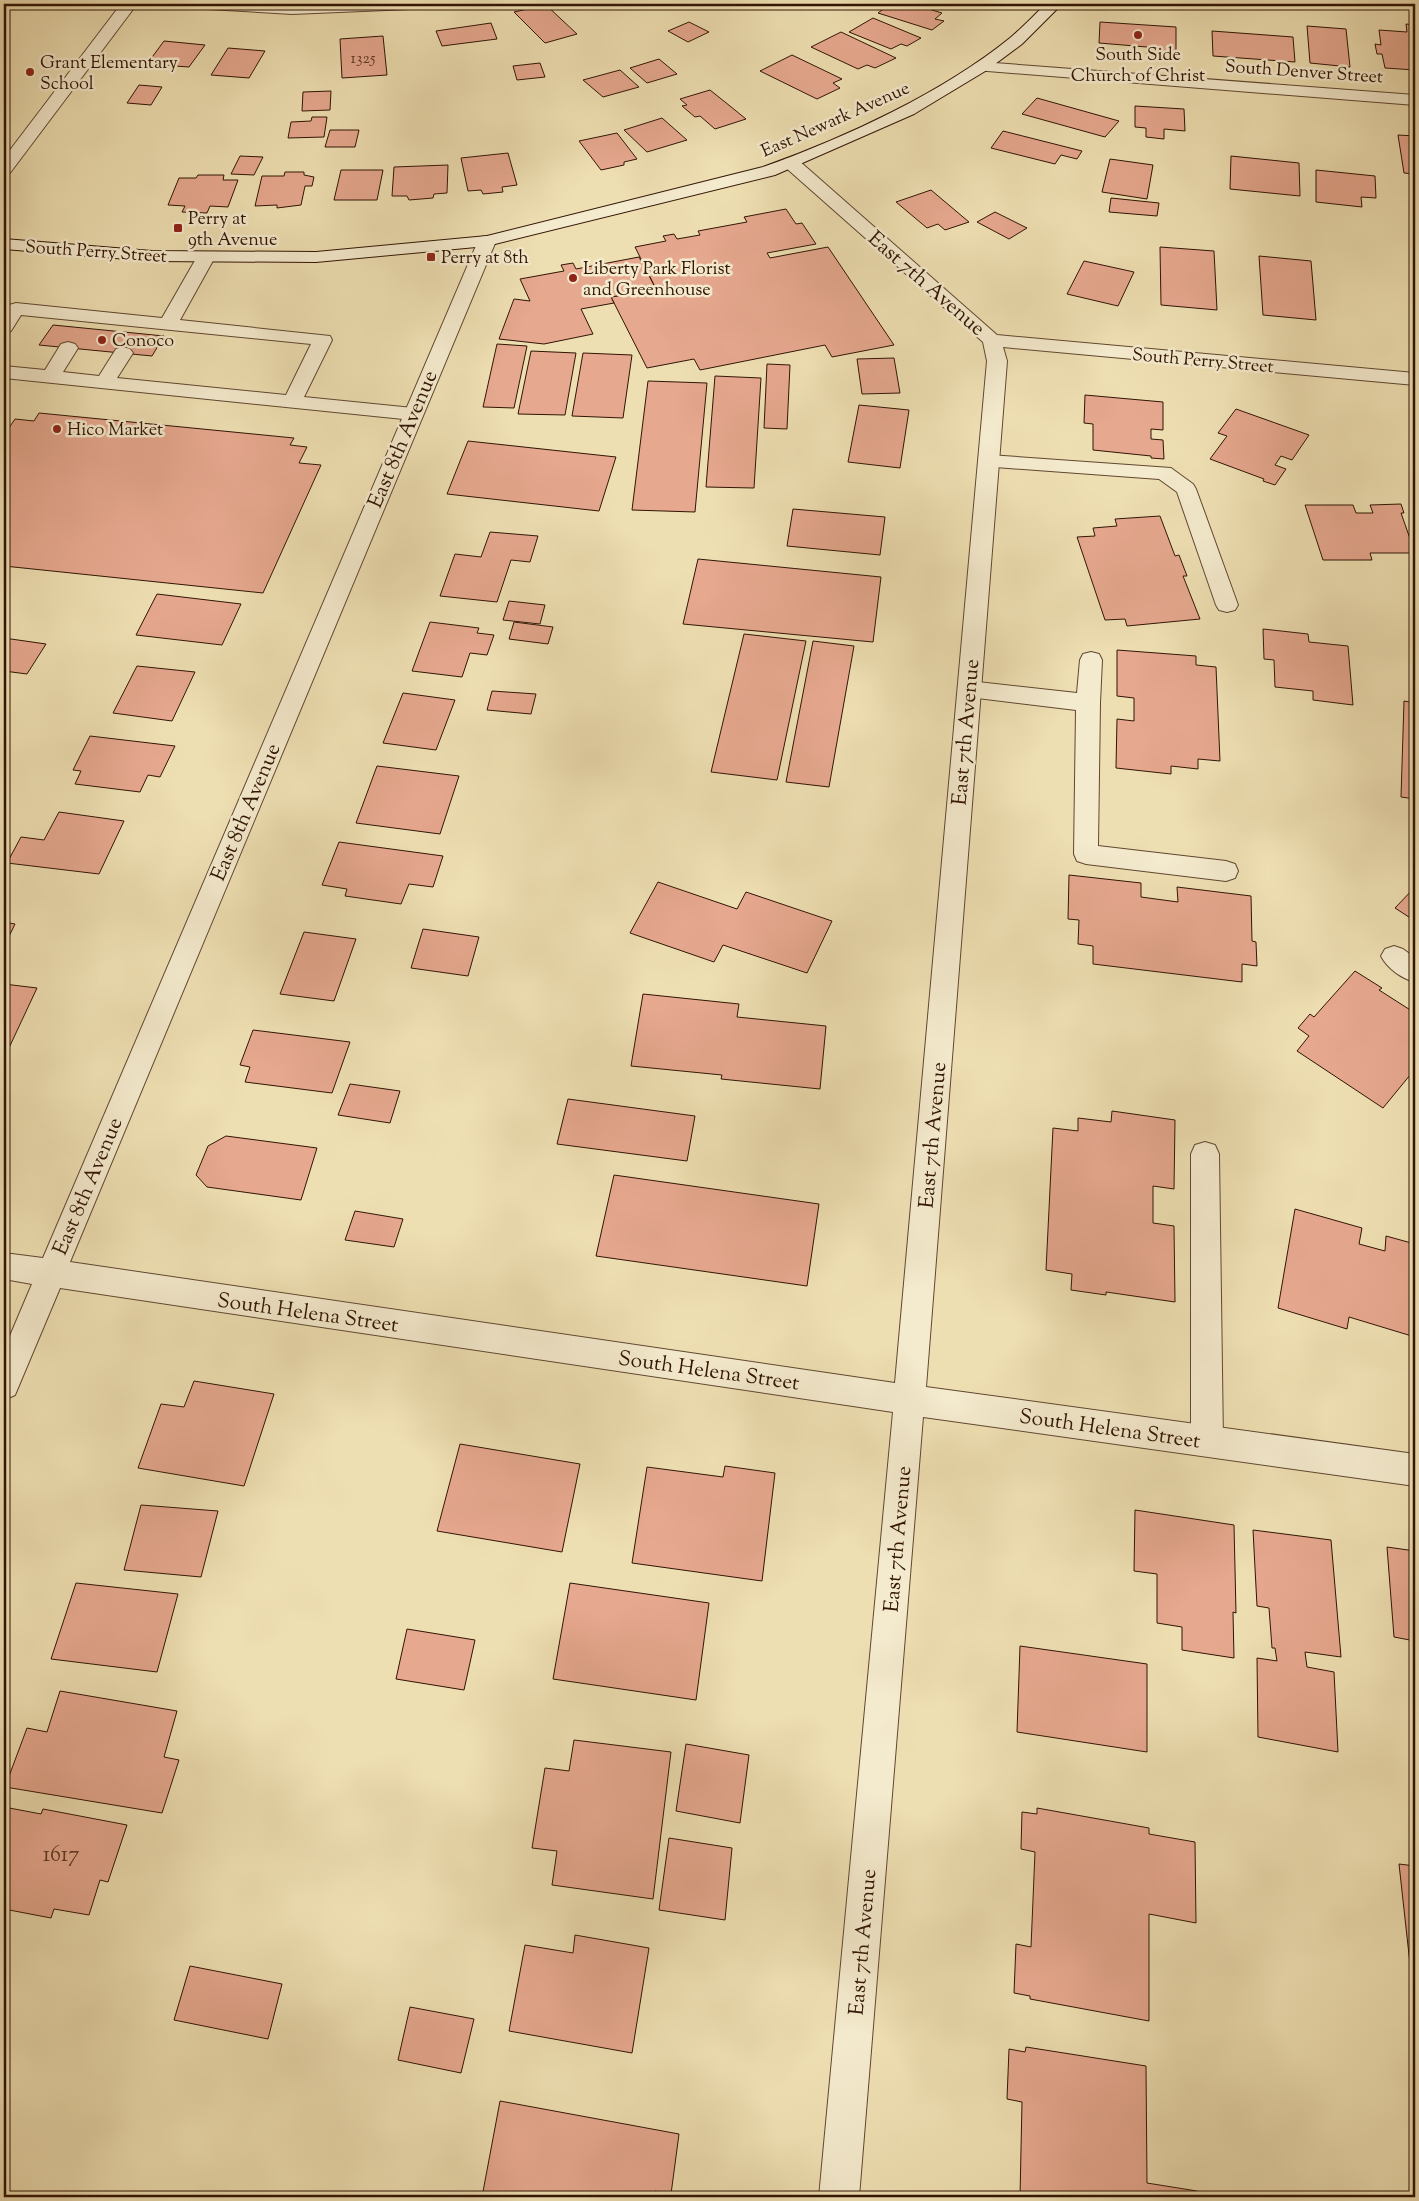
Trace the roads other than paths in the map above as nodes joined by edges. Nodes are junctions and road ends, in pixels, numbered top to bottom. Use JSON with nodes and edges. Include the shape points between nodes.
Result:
{"nodes":[{"id":1,"x":129,"y":4,"type":"edge"},
{"id":2,"x":208,"y":4,"type":"edge"},
{"id":3,"x":410,"y":4,"type":"edge"},
{"id":4,"x":1054,"y":4,"type":"edge"},
{"id":5,"x":981,"y":66,"type":"junction"},
{"id":6,"x":1415,"y":100,"type":"edge"},
{"id":7,"x":9,"y":155,"type":"edge"},
{"id":8,"x":791,"y":163,"type":"junction"},
{"id":9,"x":4,"y":169,"type":"edge"},
{"id":10,"x":487,"y":241,"type":"junction"},
{"id":11,"x":4,"y":244,"type":"edge"},
{"id":12,"x":206,"y":256,"type":"junction"},
{"id":13,"x":168,"y":324,"type":"junction"},
{"id":14,"x":4,"y":327,"type":"edge"},
{"id":15,"x":992,"y":340,"type":"junction"},
{"id":16,"x":68,"y":348,"type":"dead end"},
{"id":17,"x":123,"y":353,"type":"dead end"},
{"id":18,"x":4,"y":372,"type":"edge"},
{"id":19,"x":50,"y":377,"type":"junction"},
{"id":20,"x":1415,"y":379,"type":"edge"},
{"id":21,"x":105,"y":382,"type":"junction"},
{"id":22,"x":292,"y":402,"type":"junction"},
{"id":23,"x":413,"y":414,"type":"junction"},
{"id":24,"x":989,"y":461,"type":"junction"},
{"id":25,"x":1227,"y":605,"type":"dead end"},
{"id":26,"x":1091,"y":660,"type":"dead end"},
{"id":27,"x":969,"y":689,"type":"junction"},
{"id":28,"x":1088,"y":703,"type":"junction"},
{"id":29,"x":1226,"y":871,"type":"dead end"},
{"id":30,"x":1394,"y":956,"type":"dead end"},
{"id":31,"x":1415,"y":972,"type":"edge"},
{"id":32,"x":1205,"y":1154,"type":"dead end"},
{"id":33,"x":4,"y":1266,"type":"edge"},
{"id":34,"x":50,"y":1274,"type":"junction"},
{"id":35,"x":4,"y":1385,"type":"edge"},
{"id":36,"x":909,"y":1400,"type":"junction"},
{"id":37,"x":1207,"y":1441,"type":"junction"},
{"id":38,"x":1415,"y":1470,"type":"edge"},
{"id":39,"x":839,"y":2197,"type":"edge"}],
"edges":[{"from":1,"to":7,"type":"street"},
{"from":2,"to":3,"type":"street","via":[[292,9]]},
{"from":4,"to":5,"type":"street","name":"East Newark Avenue","via":[[1016,41]]},
{"from":5,"to":6,"type":"street","name":"South Denver Street"},
{"from":5,"to":8,"type":"street","name":"East Newark Avenue","via":[[908,111]]},
{"from":7,"to":9,"type":"street"},
{"from":8,"to":10,"type":"street","name":"East Newark Avenue"},
{"from":8,"to":15,"type":"street","name":"East 7th Avenue"},
{"from":10,"to":12,"type":"street","name":"South Perry Street","via":[[316,258]]},
{"from":10,"to":23,"type":"street","name":"East 8th Avenue"},
{"from":11,"to":12,"type":"street","name":"South Perry Street","via":[[152,256]]},
{"from":12,"to":13,"type":"street"},
{"from":13,"to":14,"type":"street","via":[[139,327],[85,322],[16,309]]},
{"from":13,"to":22,"type":"street","via":[[323,340]]},
{"from":15,"to":20,"type":"street","name":"South Perry Street"},
{"from":15,"to":24,"type":"street","name":"East 7th Avenue","via":[[997,361]]},
{"from":16,"to":19,"type":"street"},
{"from":17,"to":21,"type":"street"},
{"from":18,"to":19,"type":"street"},
{"from":19,"to":21,"type":"street"},
{"from":21,"to":22,"type":"street"},
{"from":22,"to":23,"type":"street"},
{"from":23,"to":34,"type":"street","name":"East 8th Avenue"},
{"from":24,"to":25,"type":"street","via":[[1164,473],[1186,489]]},
{"from":24,"to":27,"type":"street","name":"East 7th Avenue"},
{"from":26,"to":28,"type":"street"},
{"from":27,"to":28,"type":"street"},
{"from":27,"to":36,"type":"street","name":"East 7th Avenue"},
{"from":28,"to":29,"type":"street","via":[[1086,854]]},
{"from":30,"to":31,"type":"street"},
{"from":32,"to":37,"type":"street"},
{"from":33,"to":34,"type":"street","name":"South Helena Street"},
{"from":34,"to":35,"type":"street","name":"East 8th Avenue"},
{"from":34,"to":36,"type":"street","name":"South Helena Street"},
{"from":36,"to":37,"type":"street","name":"South Helena Street"},
{"from":36,"to":39,"type":"street","name":"East 7th Avenue"},
{"from":37,"to":38,"type":"street","name":"South Helena Street"}]}
